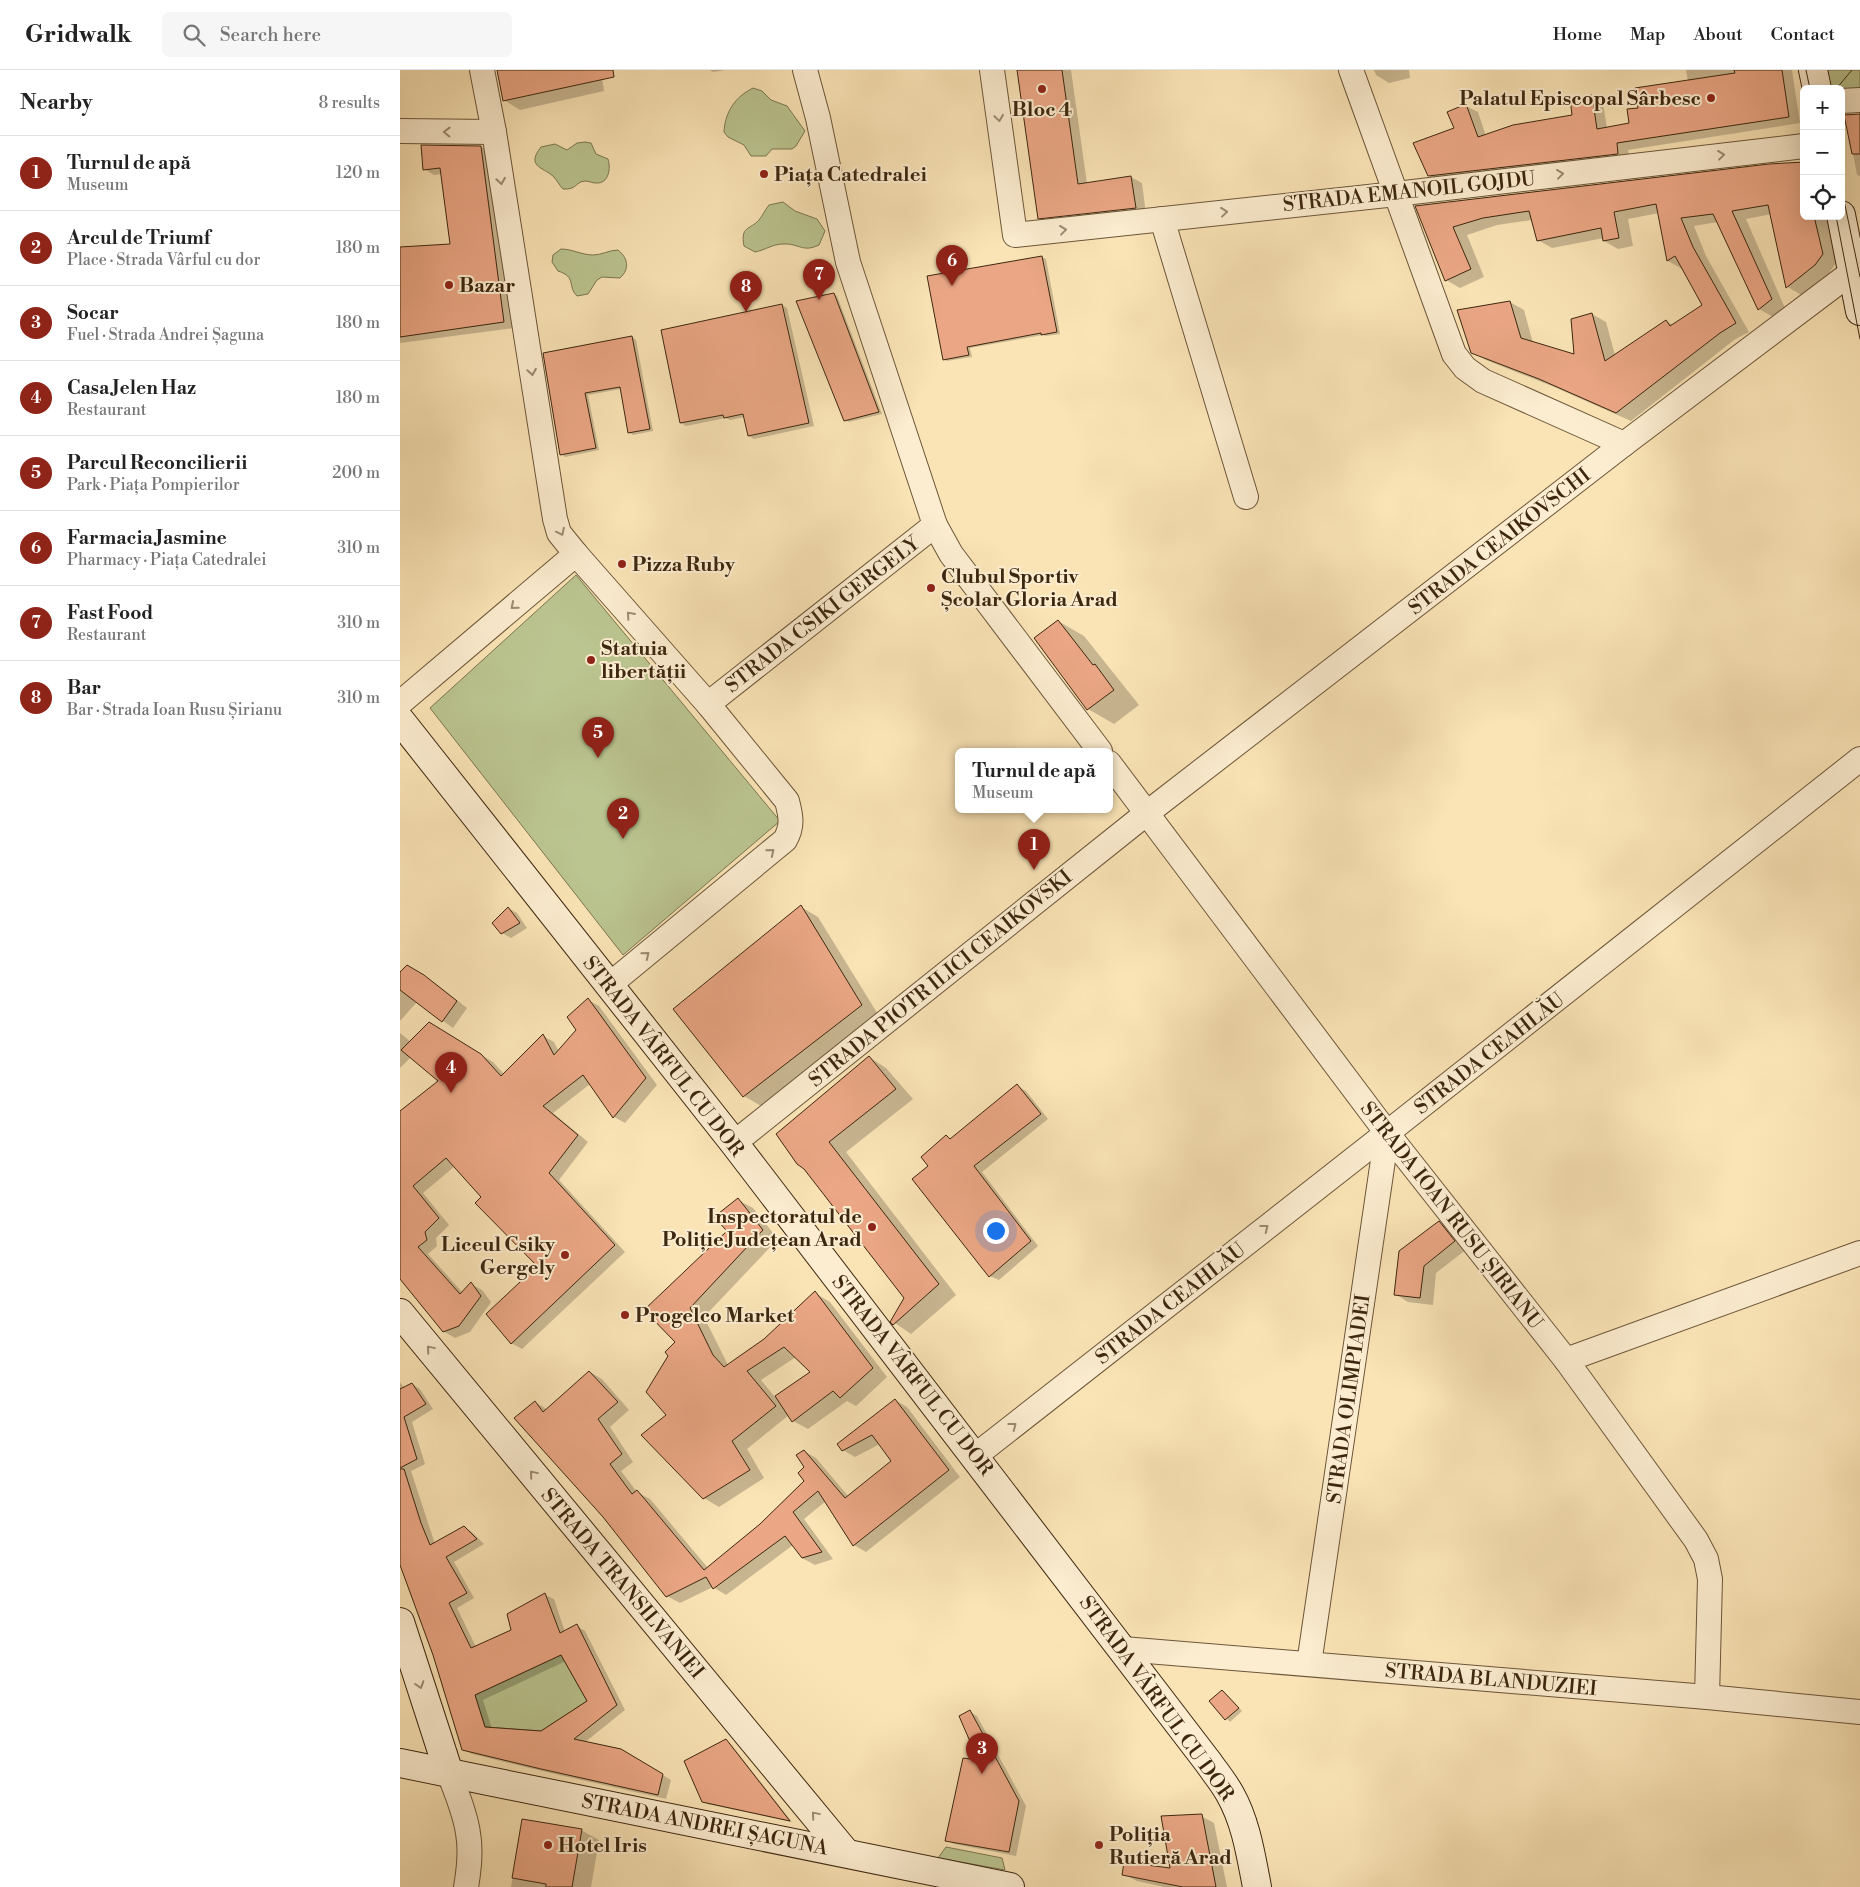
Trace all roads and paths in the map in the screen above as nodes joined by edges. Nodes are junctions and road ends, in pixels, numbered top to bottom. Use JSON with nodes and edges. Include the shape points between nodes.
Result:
{"nodes":[{"id":1,"x":482,"y":70,"type":"edge"},
{"id":2,"x":805,"y":70,"type":"edge"},
{"id":3,"x":992,"y":70,"type":"edge"},
{"id":4,"x":1351,"y":70,"type":"edge"},
{"id":5,"x":1813,"y":70,"type":"edge"},
{"id":6,"x":1816,"y":85,"type":"edge"},
{"id":7,"x":1860,"y":100,"type":"edge"},
{"id":8,"x":1845,"y":102,"type":"edge"},
{"id":9,"x":400,"y":131,"type":"edge"},
{"id":10,"x":494,"y":132,"type":"junction"},
{"id":11,"x":1800,"y":146,"type":"edge"},
{"id":12,"x":1396,"y":194,"type":"junction"},
{"id":13,"x":1162,"y":219,"type":"junction"},
{"id":14,"x":1842,"y":220,"type":"edge"},
{"id":15,"x":1852,"y":272,"type":"junction"},
{"id":16,"x":1860,"y":311,"type":"edge"},
{"id":17,"x":1624,"y":444,"type":"junction"},
{"id":18,"x":1246,"y":497,"type":"dead end"},
{"id":19,"x":935,"y":525,"type":"junction"},
{"id":20,"x":576,"y":554,"type":"junction"},
{"id":21,"x":400,"y":703,"type":"edge"},
{"id":22,"x":708,"y":704,"type":"junction"},
{"id":23,"x":400,"y":720,"type":"edge"},
{"id":24,"x":1098,"y":748,"type":"edge"},
{"id":25,"x":1860,"y":759,"type":"edge"},
{"id":26,"x":1113,"y":768,"type":"edge"},
{"id":27,"x":1147,"y":813,"type":"junction"},
{"id":28,"x":608,"y":986,"type":"junction"},
{"id":29,"x":1387,"y":1133,"type":"junction"},
{"id":30,"x":734,"y":1143,"type":"junction"},
{"id":31,"x":1860,"y":1253,"type":"edge"},
{"id":32,"x":400,"y":1313,"type":"edge"},
{"id":33,"x":1566,"y":1360,"type":"junction"},
{"id":34,"x":975,"y":1456,"type":"junction"},
{"id":35,"x":400,"y":1622,"type":"edge"},
{"id":36,"x":1123,"y":1649,"type":"junction"},
{"id":37,"x":1309,"y":1664,"type":"junction"},
{"id":38,"x":1707,"y":1698,"type":"junction"},
{"id":39,"x":1860,"y":1712,"type":"edge"},
{"id":40,"x":400,"y":1763,"type":"edge"},
{"id":41,"x":449,"y":1773,"type":"junction"},
{"id":42,"x":846,"y":1853,"type":"junction"},
{"id":43,"x":466,"y":1887,"type":"edge"},
{"id":44,"x":1010,"y":1887,"type":"edge"},
{"id":45,"x":1256,"y":1887,"type":"edge"}],
"edges":[{"from":1,"to":10,"type":"street"},
{"from":2,"to":19,"type":"street","via":[[848,262]]},
{"from":3,"to":13,"type":"street","name":"STRADA EMANOIL GOJDU","one_way":true,"via":[[1015,235]]},
{"from":4,"to":12,"type":"street"},
{"from":5,"to":6,"type":"street"},
{"from":7,"to":8,"type":"street"},
{"from":10,"to":9,"type":"street","one_way":true},
{"from":10,"to":20,"type":"street","one_way":true,"via":[[555,519],[559,533]]},
{"from":12,"to":11,"type":"street","name":"STRADA EMANOIL GOJDU","one_way":true},
{"from":13,"to":12,"type":"street","name":"STRADA EMANOIL GOJDU","one_way":true},
{"from":12,"to":17,"type":"street","via":[[1454,354],[1465,368],[1483,381]]},
{"from":13,"to":18,"type":"street"},
{"from":14,"to":15,"type":"street"},
{"from":15,"to":16,"type":"street"},
{"from":15,"to":17,"type":"street","name":"STRADA CEAIKOVSCHI"},
{"from":17,"to":27,"type":"street","name":"STRADA CEAIKOVSCHI"},
{"from":19,"to":22,"type":"street","name":"STRADA CSIKI GERGELY"},
{"from":19,"to":24,"type":"street","via":[[952,554]]},
{"from":20,"to":21,"type":"street","one_way":true},
{"from":22,"to":20,"type":"street","one_way":true},
{"from":28,"to":22,"type":"street","one_way":true,"via":[[785,840],[790,832],[787,801]]},
{"from":23,"to":28,"type":"street","name":"STRADA VÂRFUL CU DOR"},
{"from":25,"to":29,"type":"street","name":"STRADA CEAHLĂU"},
{"from":26,"to":27,"type":"street","name":"STRADA IOAN RUSU ȘIRIANU"},
{"from":27,"to":29,"type":"street","name":"STRADA IOAN RUSU ȘIRIANU"},
{"from":27,"to":30,"type":"street","name":"STRADA PIOTR ILICI CEAIKOVSKI"},
{"from":28,"to":30,"type":"street","name":"STRADA VÂRFUL CU DOR"},
{"from":29,"to":33,"type":"street","name":"STRADA IOAN RUSU ȘIRIANU"},
{"from":34,"to":29,"type":"street","name":"STRADA CEAHLĂU","one_way":true},
{"from":29,"to":37,"type":"street","name":"STRADA OLIMPIADEI"},
{"from":30,"to":34,"type":"street","name":"STRADA VÂRFUL CU DOR"},
{"from":31,"to":33,"type":"street"},
{"from":42,"to":32,"type":"street","name":"STRADA TRANSILVANIEI","one_way":true},
{"from":33,"to":38,"type":"street","name":"STRADA IOAN RUSU ȘIRIANU","via":[[1706,1558],[1710,1579]]},
{"from":34,"to":36,"type":"street","name":"STRADA VÂRFUL CU DOR"},
{"from":35,"to":41,"type":"street","one_way":true},
{"from":36,"to":37,"type":"street","name":"STRADA BLANDUZIEI"},
{"from":36,"to":45,"type":"street","name":"STRADA VÂRFUL CU DOR","via":[[1230,1794],[1249,1846]]},
{"from":37,"to":38,"type":"street","name":"STRADA BLANDUZIEI"},
{"from":38,"to":39,"type":"street","name":"STRADA BLANDUZIEI"},
{"from":40,"to":41,"type":"street","name":"STRADA ANDREI ȘAGUNA"},
{"from":41,"to":42,"type":"street","name":"STRADA ANDREI ȘAGUNA"},
{"from":41,"to":43,"type":"street","via":[[468,1833]]},
{"from":42,"to":44,"type":"street","name":"STRADA ANDREI ȘAGUNA"}]}
